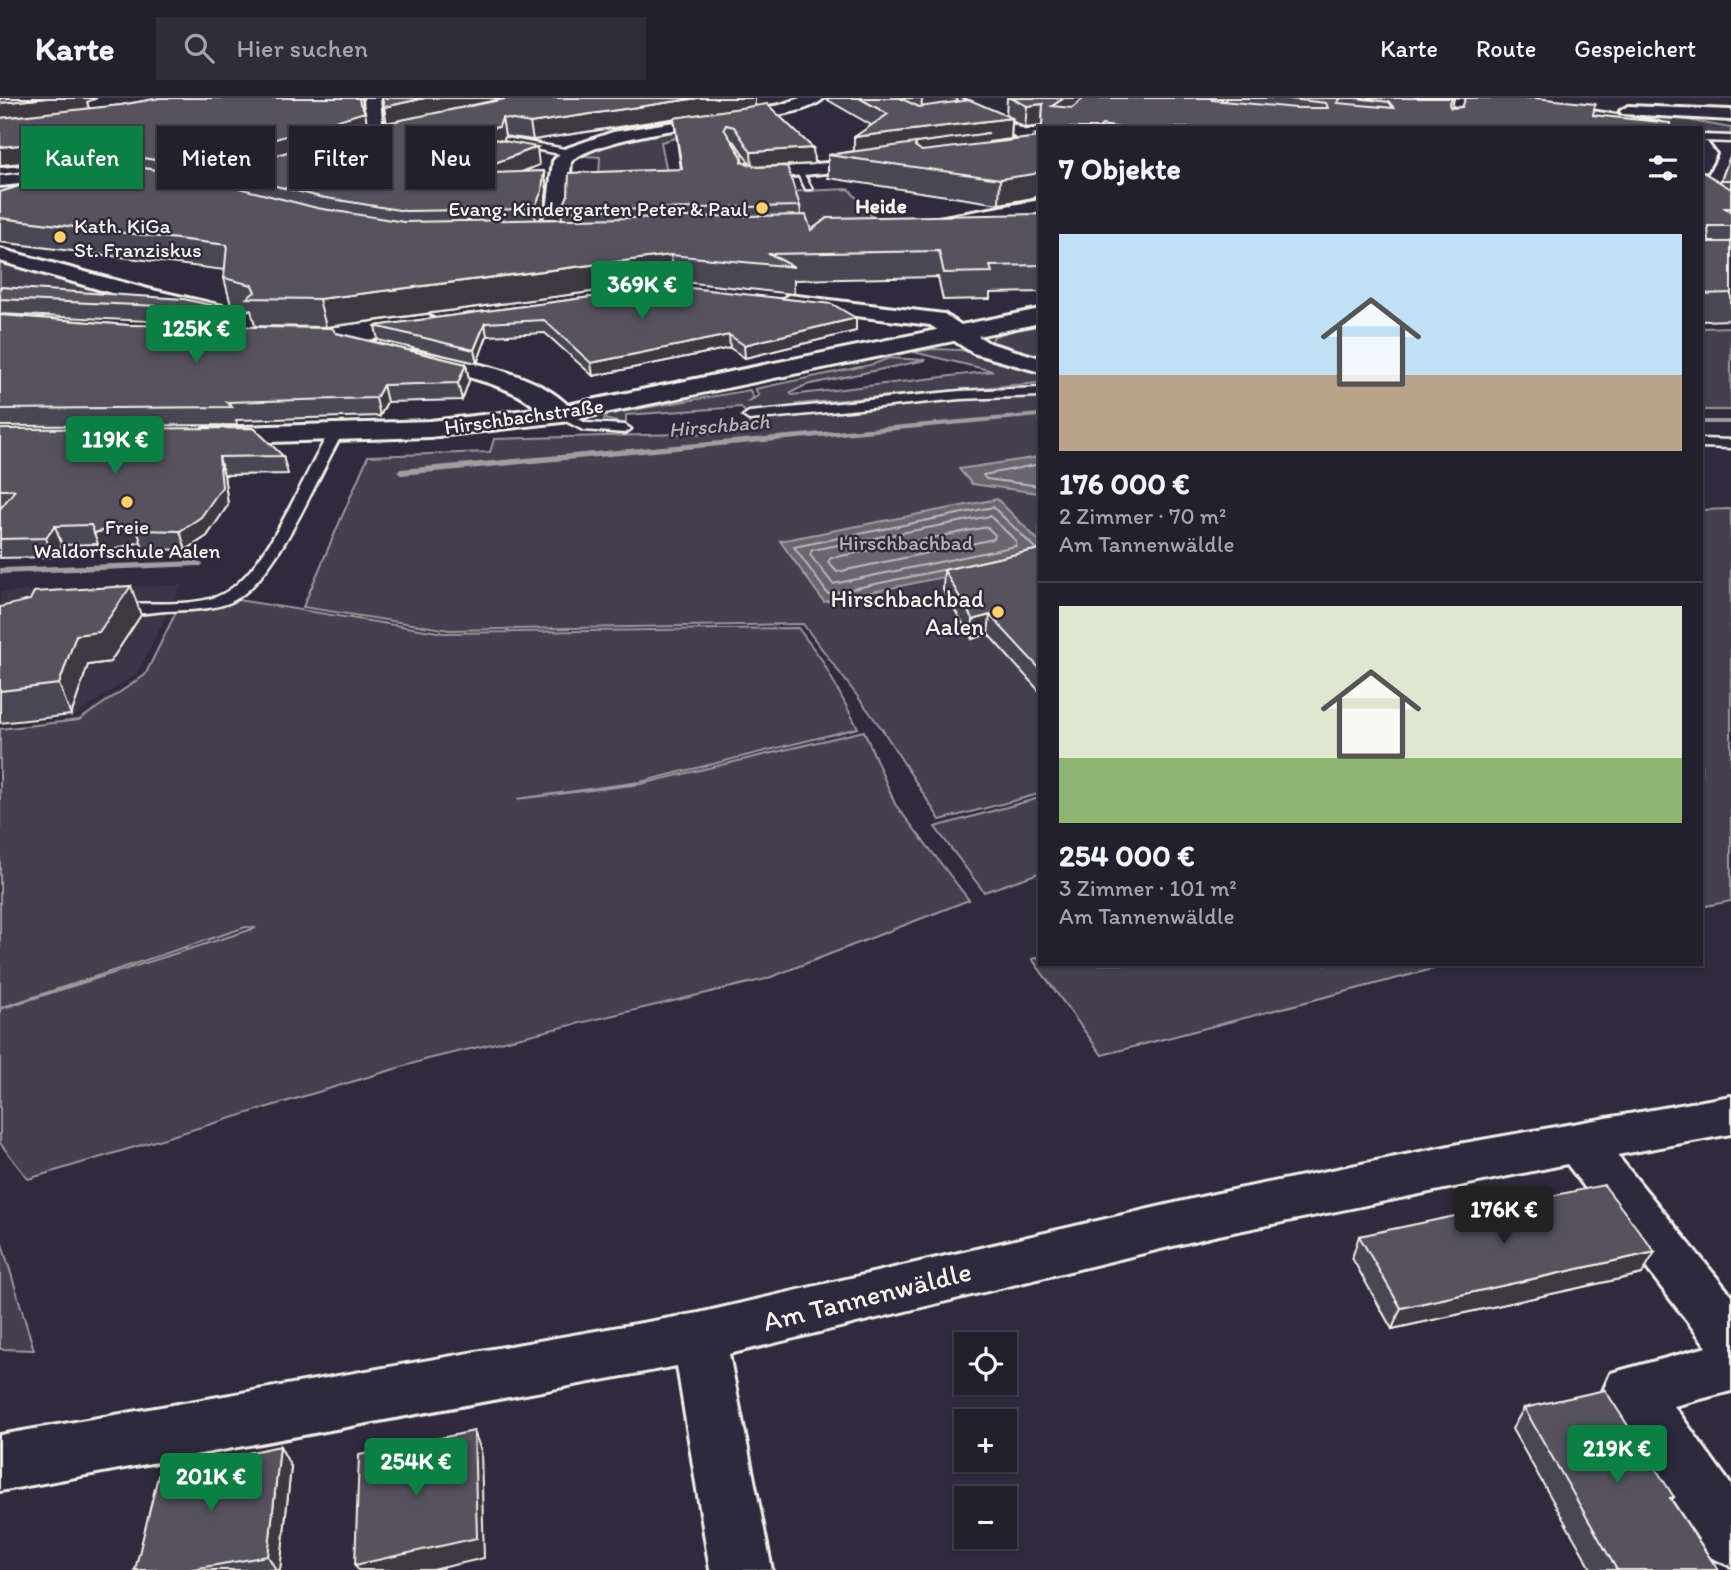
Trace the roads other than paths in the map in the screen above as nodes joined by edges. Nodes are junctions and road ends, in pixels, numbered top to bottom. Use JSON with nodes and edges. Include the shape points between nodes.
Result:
{"nodes":[{"id":1,"x":372,"y":98,"type":"edge"},
{"id":2,"x":816,"y":98,"type":"edge"},
{"id":3,"x":948,"y":98,"type":"edge"},
{"id":4,"x":1425,"y":98,"type":"edge"},
{"id":5,"x":1617,"y":100,"type":"edge"},
{"id":6,"x":1595,"y":109,"type":"junction"},
{"id":7,"x":1575,"y":111,"type":"junction"},
{"id":8,"x":1731,"y":115,"type":"edge"},
{"id":9,"x":1656,"y":120,"type":"edge"},
{"id":10,"x":381,"y":126,"type":"edge"},
{"id":11,"x":1703,"y":138,"type":"edge"},
{"id":12,"x":1731,"y":139,"type":"edge"},
{"id":13,"x":1038,"y":140,"type":"edge"},
{"id":14,"x":506,"y":141,"type":"edge"},
{"id":15,"x":570,"y":153,"type":"junction"},
{"id":16,"x":898,"y":161,"type":"edge"},
{"id":17,"x":21,"y":169,"type":"edge"},
{"id":18,"x":748,"y":170,"type":"edge"},
{"id":19,"x":0,"y":171,"type":"edge"},
{"id":20,"x":21,"y":178,"type":"edge"},
{"id":21,"x":0,"y":181,"type":"edge"},
{"id":22,"x":1038,"y":206,"type":"edge"},
{"id":23,"x":915,"y":228,"type":"edge"},
{"id":24,"x":573,"y":237,"type":"edge"},
{"id":25,"x":520,"y":238,"type":"edge"},
{"id":26,"x":546,"y":238,"type":"junction"},
{"id":27,"x":0,"y":255,"type":"edge"},
{"id":28,"x":766,"y":299,"type":"edge"},
{"id":29,"x":1038,"y":316,"type":"edge"},
{"id":30,"x":445,"y":320,"type":"edge"},
{"id":31,"x":956,"y":333,"type":"junction"},
{"id":32,"x":213,"y":335,"type":"edge"},
{"id":33,"x":326,"y":337,"type":"junction"},
{"id":34,"x":1038,"y":365,"type":"edge"},
{"id":35,"x":1038,"y":392,"type":"edge"},
{"id":36,"x":562,"y":414,"type":"junction"},
{"id":37,"x":749,"y":416,"type":"dead end"},
{"id":38,"x":625,"y":429,"type":"dead end"},
{"id":39,"x":336,"y":433,"type":"junction"},
{"id":40,"x":179,"y":436,"type":"edge"},
{"id":41,"x":1703,"y":443,"type":"edge"},
{"id":42,"x":1731,"y":444,"type":"edge"},
{"id":43,"x":104,"y":610,"type":"edge"},
{"id":44,"x":1731,"y":1115,"type":"edge"},
{"id":45,"x":1578,"y":1142,"type":"junction"},
{"id":46,"x":1731,"y":1336,"type":"edge"},
{"id":47,"x":699,"y":1337,"type":"junction"},
{"id":48,"x":1731,"y":1366,"type":"edge"},
{"id":49,"x":0,"y":1463,"type":"edge"},
{"id":50,"x":1731,"y":1536,"type":"edge"},
{"id":51,"x":741,"y":1570,"type":"edge"}],
"edges":[{"from":1,"to":10,"type":"street","via":[[374,121]]},
{"from":2,"to":15,"type":"street","via":[[783,109],[642,130]]},
{"from":3,"to":13,"type":"street","via":[[1012,140]]},
{"from":4,"to":7,"type":"street","via":[[1461,106]]},
{"from":5,"to":6,"type":"street"},
{"from":5,"to":9,"type":"street"},
{"from":6,"to":7,"type":"street"},
{"from":6,"to":9,"type":"street"},
{"from":7,"to":9,"type":"street"},
{"from":8,"to":9,"type":"street"},
{"from":11,"to":12,"type":"lane"},
{"from":14,"to":15,"type":"lane"},
{"from":15,"to":26,"type":"street","via":[[562,161],[557,211]]},
{"from":16,"to":18,"type":"street","via":[[804,180]]},
{"from":17,"to":19,"type":"lane"},
{"from":20,"to":21,"type":"street"},
{"from":22,"to":23,"type":"street"},
{"from":24,"to":26,"type":"street"},
{"from":25,"to":26,"type":"street"},
{"from":27,"to":33,"type":"street","via":[[144,295]]},
{"from":28,"to":31,"type":"street","via":[[936,319]]},
{"from":29,"to":31,"type":"street","name":"Hirschbachstraße"},
{"from":30,"to":33,"type":"street"},
{"from":31,"to":34,"type":"street","via":[[981,348]]},
{"from":31,"to":36,"type":"street","name":"Hirschbachstraße"},
{"from":32,"to":33,"type":"street"},
{"from":33,"to":36,"type":"street","via":[[518,383]]},
{"from":35,"to":37,"type":"lane"},
{"from":36,"to":38,"type":"lane","via":[[571,424]]},
{"from":36,"to":39,"type":"street","name":"Hirschbachstraße","via":[[497,423]]},
{"from":39,"to":40,"type":"street","name":"Hirschbachstraße"},
{"from":39,"to":43,"type":"lane","via":[[266,561],[248,582],[223,600]]},
{"from":41,"to":42,"type":"lane"},
{"from":44,"to":45,"type":"street","name":"Am Tannenwäldle"},
{"from":45,"to":46,"type":"street"},
{"from":45,"to":47,"type":"street","name":"Am Tannenwäldle","via":[[1214,1215]]},
{"from":47,"to":49,"type":"street","name":"Am Tannenwäldle"},
{"from":47,"to":51,"type":"street"},
{"from":48,"to":50,"type":"street","via":[[1631,1391]]}]}
